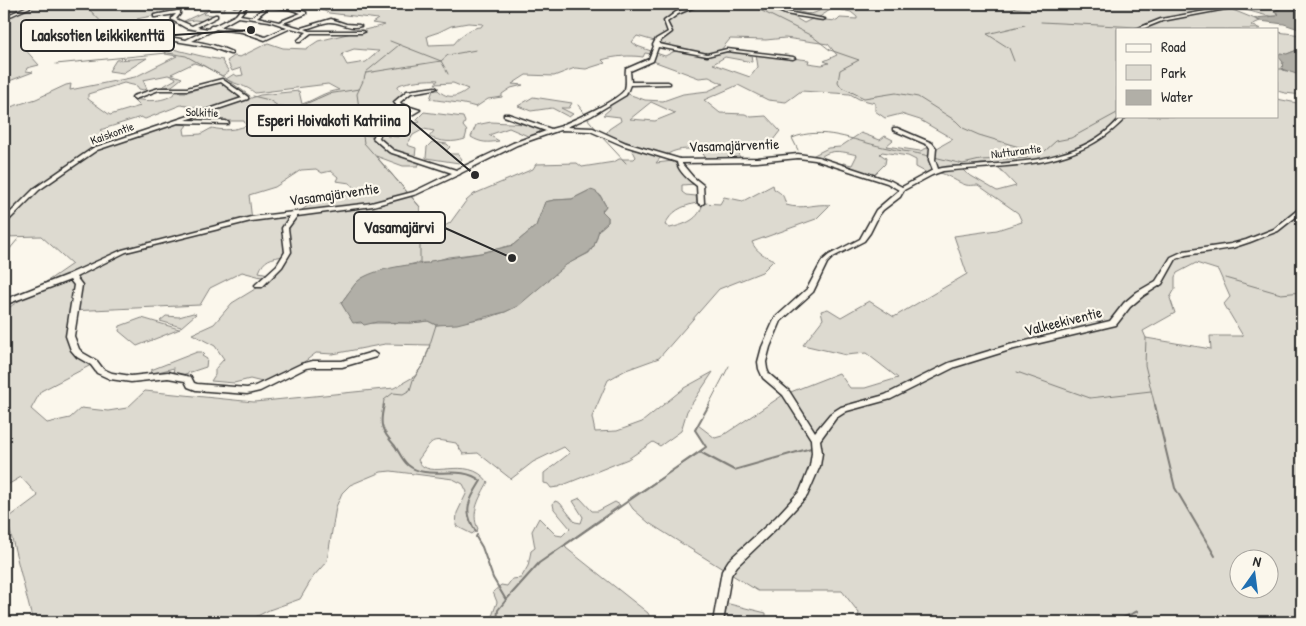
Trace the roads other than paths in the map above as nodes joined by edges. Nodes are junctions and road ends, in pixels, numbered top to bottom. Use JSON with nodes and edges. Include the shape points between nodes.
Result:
{"nodes":[{"id":1,"x":35,"y":4,"type":"edge"},
{"id":2,"x":246,"y":4,"type":"edge"},
{"id":3,"x":707,"y":4,"type":"edge"},
{"id":4,"x":765,"y":4,"type":"edge"},
{"id":5,"x":1250,"y":4,"type":"edge"},
{"id":6,"x":234,"y":5,"type":"edge"},
{"id":7,"x":179,"y":7,"type":"dead end"},
{"id":8,"x":178,"y":12,"type":"junction"},
{"id":9,"x":155,"y":16,"type":"dead end"},
{"id":10,"x":216,"y":16,"type":"dead end"},
{"id":11,"x":237,"y":16,"type":"junction"},
{"id":12,"x":4,"y":18,"type":"edge"},
{"id":13,"x":253,"y":18,"type":"junction"},
{"id":14,"x":823,"y":19,"type":"dead end"},
{"id":15,"x":278,"y":23,"type":"junction"},
{"id":16,"x":359,"y":26,"type":"dead end"},
{"id":17,"x":214,"y":27,"type":"junction"},
{"id":18,"x":290,"y":27,"type":"junction"},
{"id":19,"x":192,"y":28,"type":"junction"},
{"id":20,"x":1141,"y":28,"type":"edge"},
{"id":21,"x":206,"y":30,"type":"junction"},
{"id":22,"x":300,"y":30,"type":"junction"},
{"id":23,"x":310,"y":32,"type":"junction"},
{"id":24,"x":362,"y":32,"type":"dead end"},
{"id":25,"x":153,"y":36,"type":"dead end"},
{"id":26,"x":300,"y":41,"type":"dead end"},
{"id":27,"x":186,"y":42,"type":"junction"},
{"id":28,"x":655,"y":46,"type":"junction"},
{"id":29,"x":230,"y":53,"type":"dead end"},
{"id":30,"x":793,"y":58,"type":"dead end"},
{"id":31,"x":668,"y":83,"type":"dead end"},
{"id":32,"x":628,"y":84,"type":"junction"},
{"id":33,"x":435,"y":88,"type":"dead end"},
{"id":34,"x":135,"y":97,"type":"dead end"},
{"id":35,"x":506,"y":115,"type":"dead end"},
{"id":36,"x":1123,"y":118,"type":"edge"},
{"id":37,"x":178,"y":121,"type":"junction"},
{"id":38,"x":226,"y":123,"type":"dead end"},
{"id":39,"x":560,"y":128,"type":"junction"},
{"id":40,"x":895,"y":129,"type":"dead end"},
{"id":41,"x":552,"y":131,"type":"junction"},
{"id":42,"x":680,"y":161,"type":"junction"},
{"id":43,"x":937,"y":171,"type":"junction"},
{"id":44,"x":458,"y":173,"type":"junction"},
{"id":45,"x":902,"y":189,"type":"junction"},
{"id":46,"x":701,"y":203,"type":"dead end"},
{"id":47,"x":1302,"y":209,"type":"edge"},
{"id":48,"x":294,"y":214,"type":"junction"},
{"id":49,"x":4,"y":222,"type":"edge"},
{"id":50,"x":70,"y":278,"type":"junction"},
{"id":51,"x":259,"y":285,"type":"dead end"},
{"id":52,"x":4,"y":303,"type":"edge"},
{"id":53,"x":373,"y":355,"type":"dead end"},
{"id":54,"x":815,"y":439,"type":"junction"},
{"id":55,"x":718,"y":622,"type":"edge"}],
"edges":[{"from":1,"to":12,"type":"street"},
{"from":2,"to":6,"type":"street"},
{"from":2,"to":11,"type":"street"},
{"from":3,"to":28,"type":"street","via":[[673,15],[665,22],[670,32]]},
{"from":4,"to":14,"type":"street"},
{"from":5,"to":20,"type":"street","via":[[1161,20]]},
{"from":7,"to":8,"type":"street"},
{"from":8,"to":9,"type":"street"},
{"from":8,"to":19,"type":"street","via":[[173,19]]},
{"from":10,"to":19,"type":"street"},
{"from":11,"to":13,"type":"street"},
{"from":11,"to":17,"type":"street"},
{"from":13,"to":15,"type":"street"},
{"from":13,"to":15,"type":"street","via":[[268,6],[305,13]]},
{"from":15,"to":18,"type":"street"},
{"from":16,"to":22,"type":"street","via":[[330,20]]},
{"from":17,"to":18,"type":"street","via":[[243,31],[265,39]]},
{"from":17,"to":21,"type":"street"},
{"from":18,"to":22,"type":"street"},
{"from":19,"to":21,"type":"street"},
{"from":21,"to":27,"type":"street"},
{"from":22,"to":23,"type":"street"},
{"from":23,"to":24,"type":"street"},
{"from":23,"to":26,"type":"street"},
{"from":25,"to":27,"type":"street"},
{"from":27,"to":29,"type":"street","via":[[212,44]]},
{"from":28,"to":30,"type":"street","via":[[707,55],[727,50]]},
{"from":28,"to":32,"type":"street","via":[[651,60],[628,70]]},
{"from":31,"to":32,"type":"street"},
{"from":32,"to":39,"type":"street","via":[[624,94]]},
{"from":33,"to":44,"type":"street","via":[[415,90],[401,97],[397,104],[417,110],[378,133],[376,138],[392,151]]},
{"from":34,"to":37,"type":"street","name":"Kaiskontie","via":[[159,89],[187,90],[222,80],[246,98]]},
{"from":35,"to":41,"type":"street"},
{"from":36,"to":43,"type":"street","name":"Nutturantie","via":[[1106,137],[1042,161]]},
{"from":37,"to":38,"type":"street","name":"Solkitie"},
{"from":37,"to":49,"type":"street","name":"Kaiskontie","via":[[104,144],[90,152],[37,188]]},
{"from":39,"to":41,"type":"street","name":"Vasamajärventie"},
{"from":39,"to":42,"type":"street","name":"Vasamajärventie","via":[[591,129],[642,150]]},
{"from":40,"to":43,"type":"street","via":[[930,144]]},
{"from":41,"to":44,"type":"street","name":"Vasamajärventie","via":[[515,144]]},
{"from":42,"to":45,"type":"street","name":"Vasamajärventie","via":[[807,157]]},
{"from":42,"to":46,"type":"street","via":[[691,178],[700,184]]},
{"from":43,"to":45,"type":"street","name":"Nutturantie"},
{"from":44,"to":48,"type":"street","name":"Vasamajärventie","via":[[415,193],[371,205]]},
{"from":45,"to":54,"type":"street","via":[[880,209],[862,240],[824,262],[810,290],[778,320],[763,354],[766,376],[786,393]]},
{"from":47,"to":54,"type":"street","name":"Valkeekiventie","via":[[1276,230],[1248,241],[1173,258],[1159,282],[1140,294],[1113,323],[1011,347],[952,365],[888,397],[844,409],[833,416]]},
{"from":48,"to":50,"type":"street","name":"Vasamajärventie","via":[[252,219],[124,251]]},
{"from":48,"to":51,"type":"street","via":[[285,228],[288,252],[280,266]]},
{"from":50,"to":52,"type":"street","name":"Vasamajärventie"},
{"from":50,"to":53,"type":"street","via":[[78,286],[70,336],[75,350],[110,376],[131,379],[168,375],[188,379],[196,387],[247,391],[257,390],[304,366],[342,364]]},
{"from":54,"to":55,"type":"street","via":[[815,466],[804,492],[733,563],[723,583]]}]}
